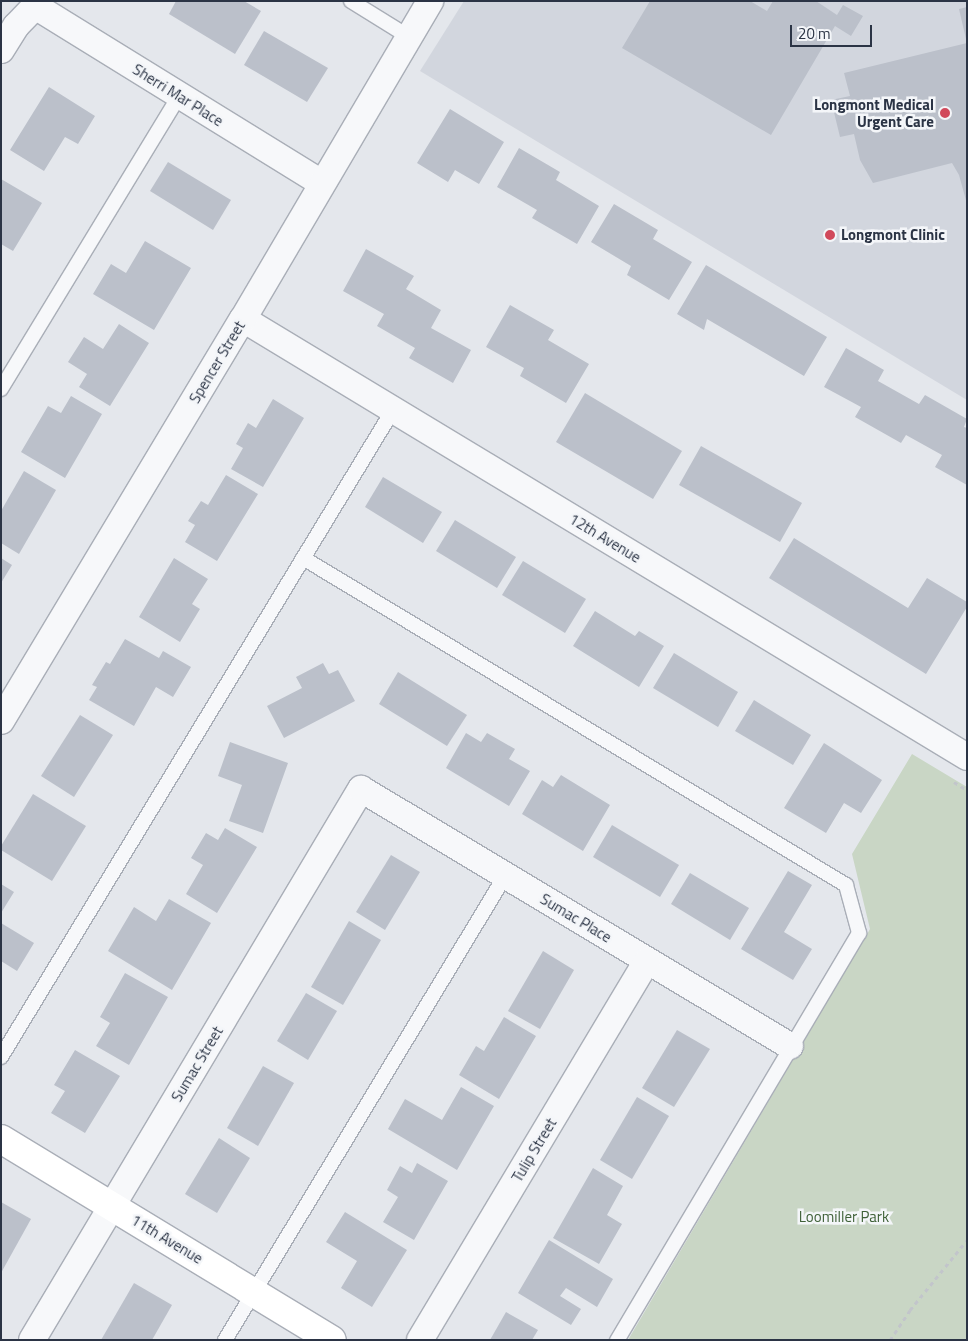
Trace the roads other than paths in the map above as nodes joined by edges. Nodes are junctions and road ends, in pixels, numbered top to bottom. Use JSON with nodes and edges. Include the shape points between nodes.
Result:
{"nodes":[{"id":1,"x":350,"y":1,"type":"edge"},
{"id":2,"x":430,"y":1,"type":"edge"},
{"id":3,"x":409,"y":37,"type":"junction"},
{"id":4,"x":1,"y":50,"type":"edge"},
{"id":5,"x":178,"y":96,"type":"junction"},
{"id":6,"x":322,"y":183,"type":"junction"},
{"id":7,"x":243,"y":319,"type":"junction"},
{"id":8,"x":1,"y":389,"type":"edge"},
{"id":9,"x":393,"y":410,"type":"junction"},
{"id":10,"x":303,"y":558,"type":"junction"},
{"id":11,"x":1,"y":721,"type":"edge"},
{"id":12,"x":964,"y":749,"type":"edge"},
{"id":13,"x":361,"y":789,"type":"joint"},
{"id":14,"x":505,"y":876,"type":"junction"},
{"id":15,"x":647,"y":961,"type":"junction"},
{"id":16,"x":790,"y":1046,"type":"junction"},
{"id":17,"x":1,"y":1057,"type":"edge"},
{"id":18,"x":1,"y":1139,"type":"edge"},
{"id":19,"x":112,"y":1206,"type":"junction"},
{"id":20,"x":253,"y":1291,"type":"junction"},
{"id":21,"x":32,"y":1340,"type":"edge"},
{"id":22,"x":225,"y":1340,"type":"edge"},
{"id":23,"x":332,"y":1340,"type":"edge"},
{"id":24,"x":420,"y":1340,"type":"edge"},
{"id":25,"x":616,"y":1340,"type":"edge"}],
"edges":[{"from":1,"to":3,"type":"lane"},
{"from":2,"to":3,"type":"street","name":"Spencer Street"},
{"from":3,"to":6,"type":"street","name":"Spencer Street"},
{"from":4,"to":5,"type":"street","name":"Sherri Mar Place","via":[[16,26],[35,6]]},
{"from":5,"to":6,"type":"street","name":"Sherri Mar Place"},
{"from":5,"to":8,"type":"lane"},
{"from":6,"to":7,"type":"street","name":"Spencer Street"},
{"from":7,"to":9,"type":"street","name":"12th Avenue"},
{"from":7,"to":11,"type":"street","name":"Spencer Street"},
{"from":9,"to":10,"type":"lane"},
{"from":9,"to":12,"type":"street","name":"12th Avenue"},
{"from":10,"to":16,"type":"lane","via":[[846,885],[859,933]]},
{"from":10,"to":17,"type":"lane"},
{"from":13,"to":14,"type":"street","name":"Sumac Place"},
{"from":13,"to":19,"type":"street","name":"Sumac Street"},
{"from":14,"to":15,"type":"street","name":"Sumac Place"},
{"from":14,"to":20,"type":"lane"},
{"from":15,"to":16,"type":"street","name":"Sumac Place"},
{"from":15,"to":24,"type":"street","name":"Tulip Street"},
{"from":16,"to":25,"type":"lane"},
{"from":18,"to":19,"type":"street","name":"11th Avenue"},
{"from":19,"to":20,"type":"street","name":"11th Avenue"},
{"from":19,"to":21,"type":"street","name":"Sumac Street"},
{"from":20,"to":22,"type":"lane"},
{"from":20,"to":23,"type":"street","name":"11th Avenue"}]}
